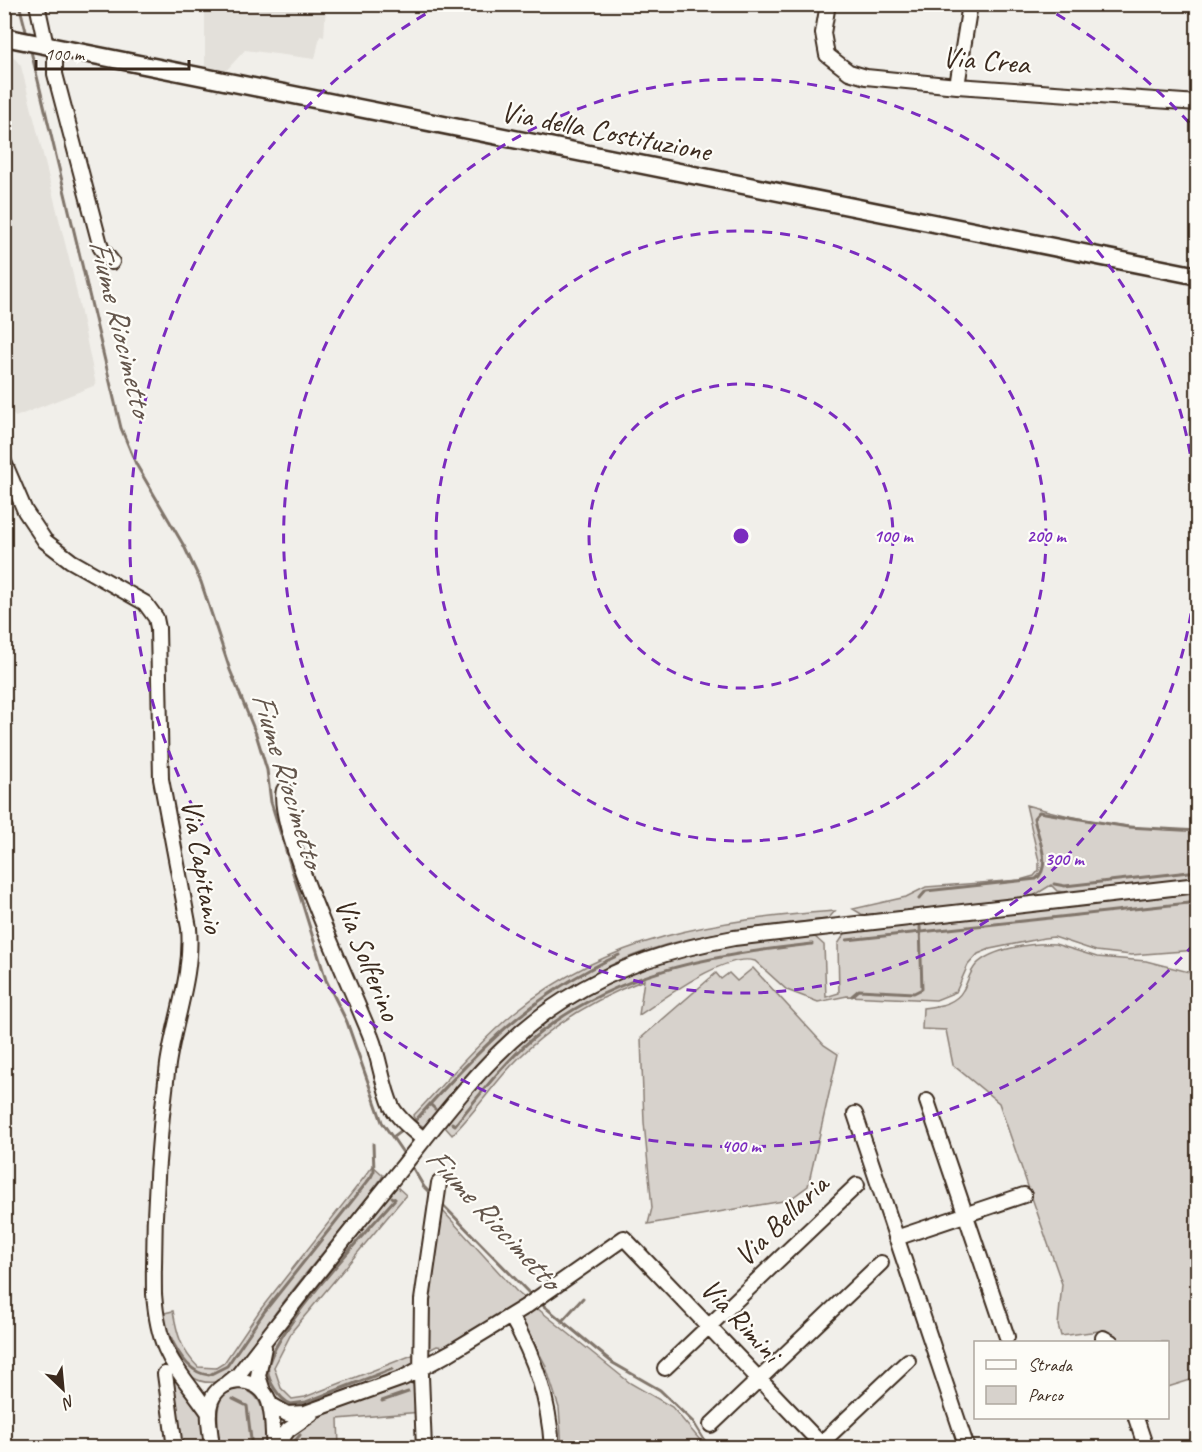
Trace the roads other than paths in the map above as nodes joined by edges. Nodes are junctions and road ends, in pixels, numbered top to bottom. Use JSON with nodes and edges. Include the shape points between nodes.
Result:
{"nodes":[{"id":1,"x":37,"y":4,"type":"edge"},
{"id":2,"x":828,"y":4,"type":"edge"},
{"id":3,"x":970,"y":4,"type":"edge"},
{"id":4,"x":11,"y":39,"type":"edge"},
{"id":5,"x":45,"y":46,"type":"junction"},
{"id":6,"x":957,"y":86,"type":"junction"},
{"id":7,"x":1197,"y":103,"type":"edge"},
{"id":8,"x":112,"y":262,"type":"dead end"},
{"id":9,"x":1197,"y":276,"type":"edge"},
{"id":10,"x":4,"y":462,"type":"edge"},
{"id":11,"x":284,"y":790,"type":"dead end"},
{"id":12,"x":1197,"y":885,"type":"edge"},
{"id":13,"x":927,"y":1101,"type":"dead end"},
{"id":14,"x":855,"y":1114,"type":"dead end"},
{"id":15,"x":419,"y":1145,"type":"junction"},
{"id":16,"x":439,"y":1183,"type":"dead end"},
{"id":17,"x":857,"y":1185,"type":"dead end"},
{"id":18,"x":1024,"y":1195,"type":"dead end"},
{"id":19,"x":966,"y":1215,"type":"junction"},
{"id":20,"x":896,"y":1238,"type":"junction"},
{"id":21,"x":882,"y":1263,"type":"dead end"},
{"id":22,"x":511,"y":1316,"type":"junction"},
{"id":23,"x":710,"y":1325,"type":"junction"},
{"id":24,"x":269,"y":1334,"type":"junction"},
{"id":25,"x":1007,"y":1337,"type":"dead end"},
{"id":26,"x":908,"y":1361,"type":"dead end"},
{"id":27,"x":665,"y":1368,"type":"dead end"},
{"id":28,"x":421,"y":1369,"type":"junction"},
{"id":29,"x":165,"y":1374,"type":"dead end"},
{"id":30,"x":182,"y":1376,"type":"junction"},
{"id":31,"x":760,"y":1379,"type":"junction"},
{"id":32,"x":226,"y":1384,"type":"junction"},
{"id":33,"x":266,"y":1398,"type":"junction"},
{"id":34,"x":318,"y":1410,"type":"junction"},
{"id":35,"x":209,"y":1413,"type":"junction"},
{"id":36,"x":1136,"y":1419,"type":"edge"},
{"id":37,"x":711,"y":1425,"type":"dead end"},
{"id":38,"x":821,"y":1446,"type":"edge"},
{"id":39,"x":212,"y":1447,"type":"edge"},
{"id":40,"x":175,"y":1448,"type":"edge"},
{"id":41,"x":274,"y":1448,"type":"edge"},
{"id":42,"x":424,"y":1448,"type":"edge"},
{"id":43,"x":552,"y":1448,"type":"edge"},
{"id":44,"x":967,"y":1448,"type":"edge"},
{"id":45,"x":1146,"y":1448,"type":"edge"}],
"edges":[{"from":1,"to":5,"type":"street"},
{"from":2,"to":6,"type":"street","name":"Via Crea","via":[[824,44],[827,55],[837,64],[866,76]]},
{"from":3,"to":6,"type":"street"},
{"from":4,"to":5,"type":"main road","name":"Via della Costituzione"},
{"from":5,"to":8,"type":"street","via":[[101,248]]},
{"from":5,"to":9,"type":"main road","name":"Via della Costituzione"},
{"from":6,"to":7,"type":"street","name":"Via Crea"},
{"from":10,"to":30,"type":"street","name":"Via Capitanio","via":[[25,510],[45,541],[71,561],[145,603],[158,628],[161,779],[191,952],[165,1091],[154,1294],[165,1353]]},
{"from":11,"to":15,"type":"street","name":"Via Solferino","via":[[280,799],[292,837],[343,976],[372,1040],[392,1106]]},
{"from":12,"to":15,"type":"street","via":[[756,935],[648,959],[592,983],[534,1022],[493,1058]]},
{"from":13,"to":19,"type":"street"},
{"from":14,"to":20,"type":"street"},
{"from":15,"to":24,"type":"street"},
{"from":16,"to":28,"type":"street","via":[[422,1299]]},
{"from":17,"to":23,"type":"street","name":"Via Bellaria"},
{"from":18,"to":19,"type":"street"},
{"from":19,"to":20,"type":"street"},
{"from":19,"to":25,"type":"street"},
{"from":20,"to":44,"type":"street"},
{"from":21,"to":31,"type":"street"},
{"from":22,"to":23,"type":"street","name":"Via Rimini","via":[[621,1238],[628,1239]]},
{"from":22,"to":28,"type":"street"},
{"from":22,"to":43,"type":"street","via":[[541,1382]]},
{"from":23,"to":27,"type":"street","name":"Via Bellaria"},
{"from":23,"to":31,"type":"street","name":"Via Rimini"},
{"from":24,"to":32,"type":"street","via":[[238,1375]]},
{"from":24,"to":33,"type":"street","via":[[259,1368]]},
{"from":26,"to":38,"type":"street"},
{"from":28,"to":34,"type":"street"},
{"from":28,"to":42,"type":"street"},
{"from":29,"to":40,"type":"street"},
{"from":30,"to":32,"type":"street","via":[[198,1385]]},
{"from":30,"to":35,"type":"street","name":"Via Capitanio"},
{"from":31,"to":37,"type":"street"},
{"from":31,"to":38,"type":"street","name":"Via Rimini"},
{"from":32,"to":33,"type":"street","via":[[246,1382]]},
{"from":32,"to":35,"type":"street","via":[[212,1399]]},
{"from":33,"to":34,"type":"street","via":[[287,1414]]},
{"from":33,"to":41,"type":"street"},
{"from":34,"to":41,"type":"street","via":[[288,1430]]},
{"from":35,"to":39,"type":"street"},
{"from":36,"to":45,"type":"street"}]}
